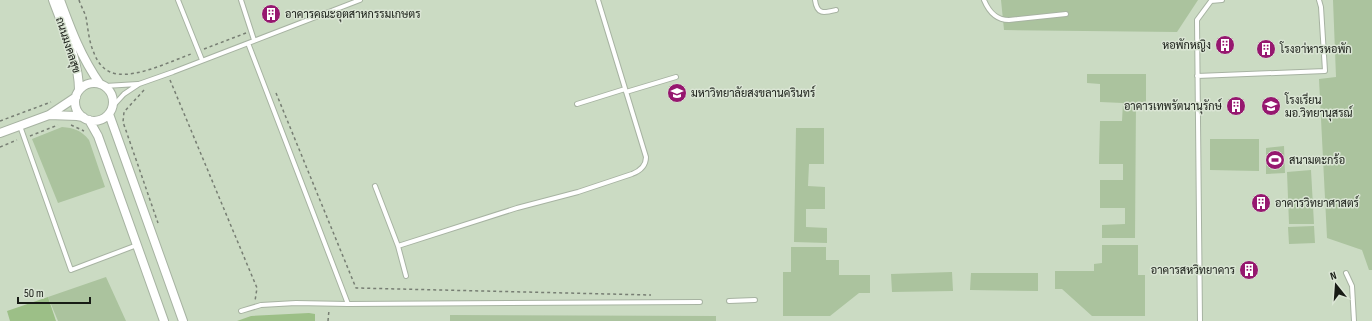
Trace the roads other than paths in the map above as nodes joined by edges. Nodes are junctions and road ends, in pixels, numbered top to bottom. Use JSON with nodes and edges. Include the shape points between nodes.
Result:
{"nodes":[{"id":1,"x":53,"y":0,"type":"edge"},
{"id":2,"x":60,"y":0,"type":"edge"},
{"id":3,"x":178,"y":0,"type":"edge"},
{"id":4,"x":241,"y":0,"type":"edge"},
{"id":5,"x":360,"y":0,"type":"edge"},
{"id":6,"x":598,"y":0,"type":"edge"},
{"id":7,"x":814,"y":0,"type":"edge"},
{"id":8,"x":984,"y":0,"type":"edge"},
{"id":9,"x":1222,"y":0,"type":"edge"},
{"id":10,"x":1319,"y":0,"type":"edge"},
{"id":11,"x":836,"y":10,"type":"dead end"},
{"id":12,"x":1066,"y":14,"type":"dead end"},
{"id":13,"x":254,"y":40,"type":"junction"},
{"id":14,"x":248,"y":43,"type":"junction"},
{"id":15,"x":202,"y":60,"type":"junction"},
{"id":16,"x":1197,"y":76,"type":"junction"},
{"id":17,"x":676,"y":77,"type":"dead end"},
{"id":18,"x":139,"y":84,"type":"junction"},
{"id":19,"x":102,"y":85,"type":"junction"},
{"id":20,"x":626,"y":91,"type":"junction"},
{"id":21,"x":78,"y":93,"type":"junction"},
{"id":22,"x":577,"y":104,"type":"dead end"},
{"id":23,"x":111,"y":110,"type":"junction"},
{"id":24,"x":49,"y":115,"type":"junction"},
{"id":25,"x":86,"y":119,"type":"junction"},
{"id":26,"x":20,"y":126,"type":"junction"},
{"id":27,"x":0,"y":133,"type":"edge"},
{"id":28,"x":375,"y":186,"type":"dead end"},
{"id":29,"x":137,"y":245,"type":"junction"},
{"id":30,"x":398,"y":246,"type":"junction"},
{"id":31,"x":1346,"y":273,"type":"dead end"},
{"id":32,"x":406,"y":276,"type":"dead end"},
{"id":33,"x":755,"y":300,"type":"dead end"},
{"id":34,"x":729,"y":301,"type":"dead end"},
{"id":35,"x":700,"y":302,"type":"dead end"},
{"id":36,"x":348,"y":304,"type":"junction"},
{"id":37,"x":241,"y":311,"type":"road end"},
{"id":38,"x":164,"y":321,"type":"edge"},
{"id":39,"x":183,"y":321,"type":"edge"},
{"id":40,"x":1200,"y":321,"type":"edge"},
{"id":41,"x":1354,"y":321,"type":"edge"}],
"edges":[{"from":1,"to":21,"type":"street","name":"ถนนมงคลสุข","via":[[76,64],[79,76]]},
{"from":2,"to":19,"type":"street","name":"ถนนมงคลสุข","via":[[76,43]]},
{"from":3,"to":15,"type":"lane"},
{"from":4,"to":13,"type":"lane"},
{"from":5,"to":13,"type":"lane"},
{"from":6,"to":20,"type":"lane"},
{"from":7,"to":11,"type":"lane","via":[[816,8],[820,11]]},
{"from":8,"to":12,"type":"lane","via":[[993,14],[1000,19]]},
{"from":9,"to":16,"type":"lane","via":[[1211,1],[1197,20]]},
{"from":10,"to":16,"type":"lane","via":[[1325,71]]},
{"from":13,"to":14,"type":"lane"},
{"from":14,"to":15,"type":"lane"},
{"from":14,"to":36,"type":"lane"},
{"from":15,"to":18,"type":"lane"},
{"from":16,"to":40,"type":"lane"},
{"from":17,"to":20,"type":"lane"},
{"from":18,"to":19,"type":"lane"},
{"from":18,"to":23,"type":"lane","via":[[124,94]]},
{"from":19,"to":21,"type":"street","via":[[90,83]]},
{"from":19,"to":23,"type":"street","via":[[114,98]]},
{"from":20,"to":22,"type":"lane"},
{"from":20,"to":30,"type":"lane","via":[[646,159],[639,171]]},
{"from":21,"to":24,"type":"street"},
{"from":21,"to":25,"type":"street","via":[[76,107]]},
{"from":23,"to":25,"type":"street","via":[[102,119]]},
{"from":23,"to":39,"type":"street"},
{"from":24,"to":25,"type":"street","via":[[77,116]]},
{"from":24,"to":26,"type":"street"},
{"from":25,"to":29,"type":"street","via":[[98,136]]},
{"from":26,"to":27,"type":"street"},
{"from":26,"to":29,"type":"lane","via":[[71,270]]},
{"from":28,"to":30,"type":"lane"},
{"from":29,"to":38,"type":"street"},
{"from":30,"to":32,"type":"lane"},
{"from":31,"to":41,"type":"lane","via":[[1352,286]]},
{"from":33,"to":34,"type":"lane"},
{"from":35,"to":36,"type":"lane"},
{"from":36,"to":37,"type":"lane","via":[[261,305]]}]}
